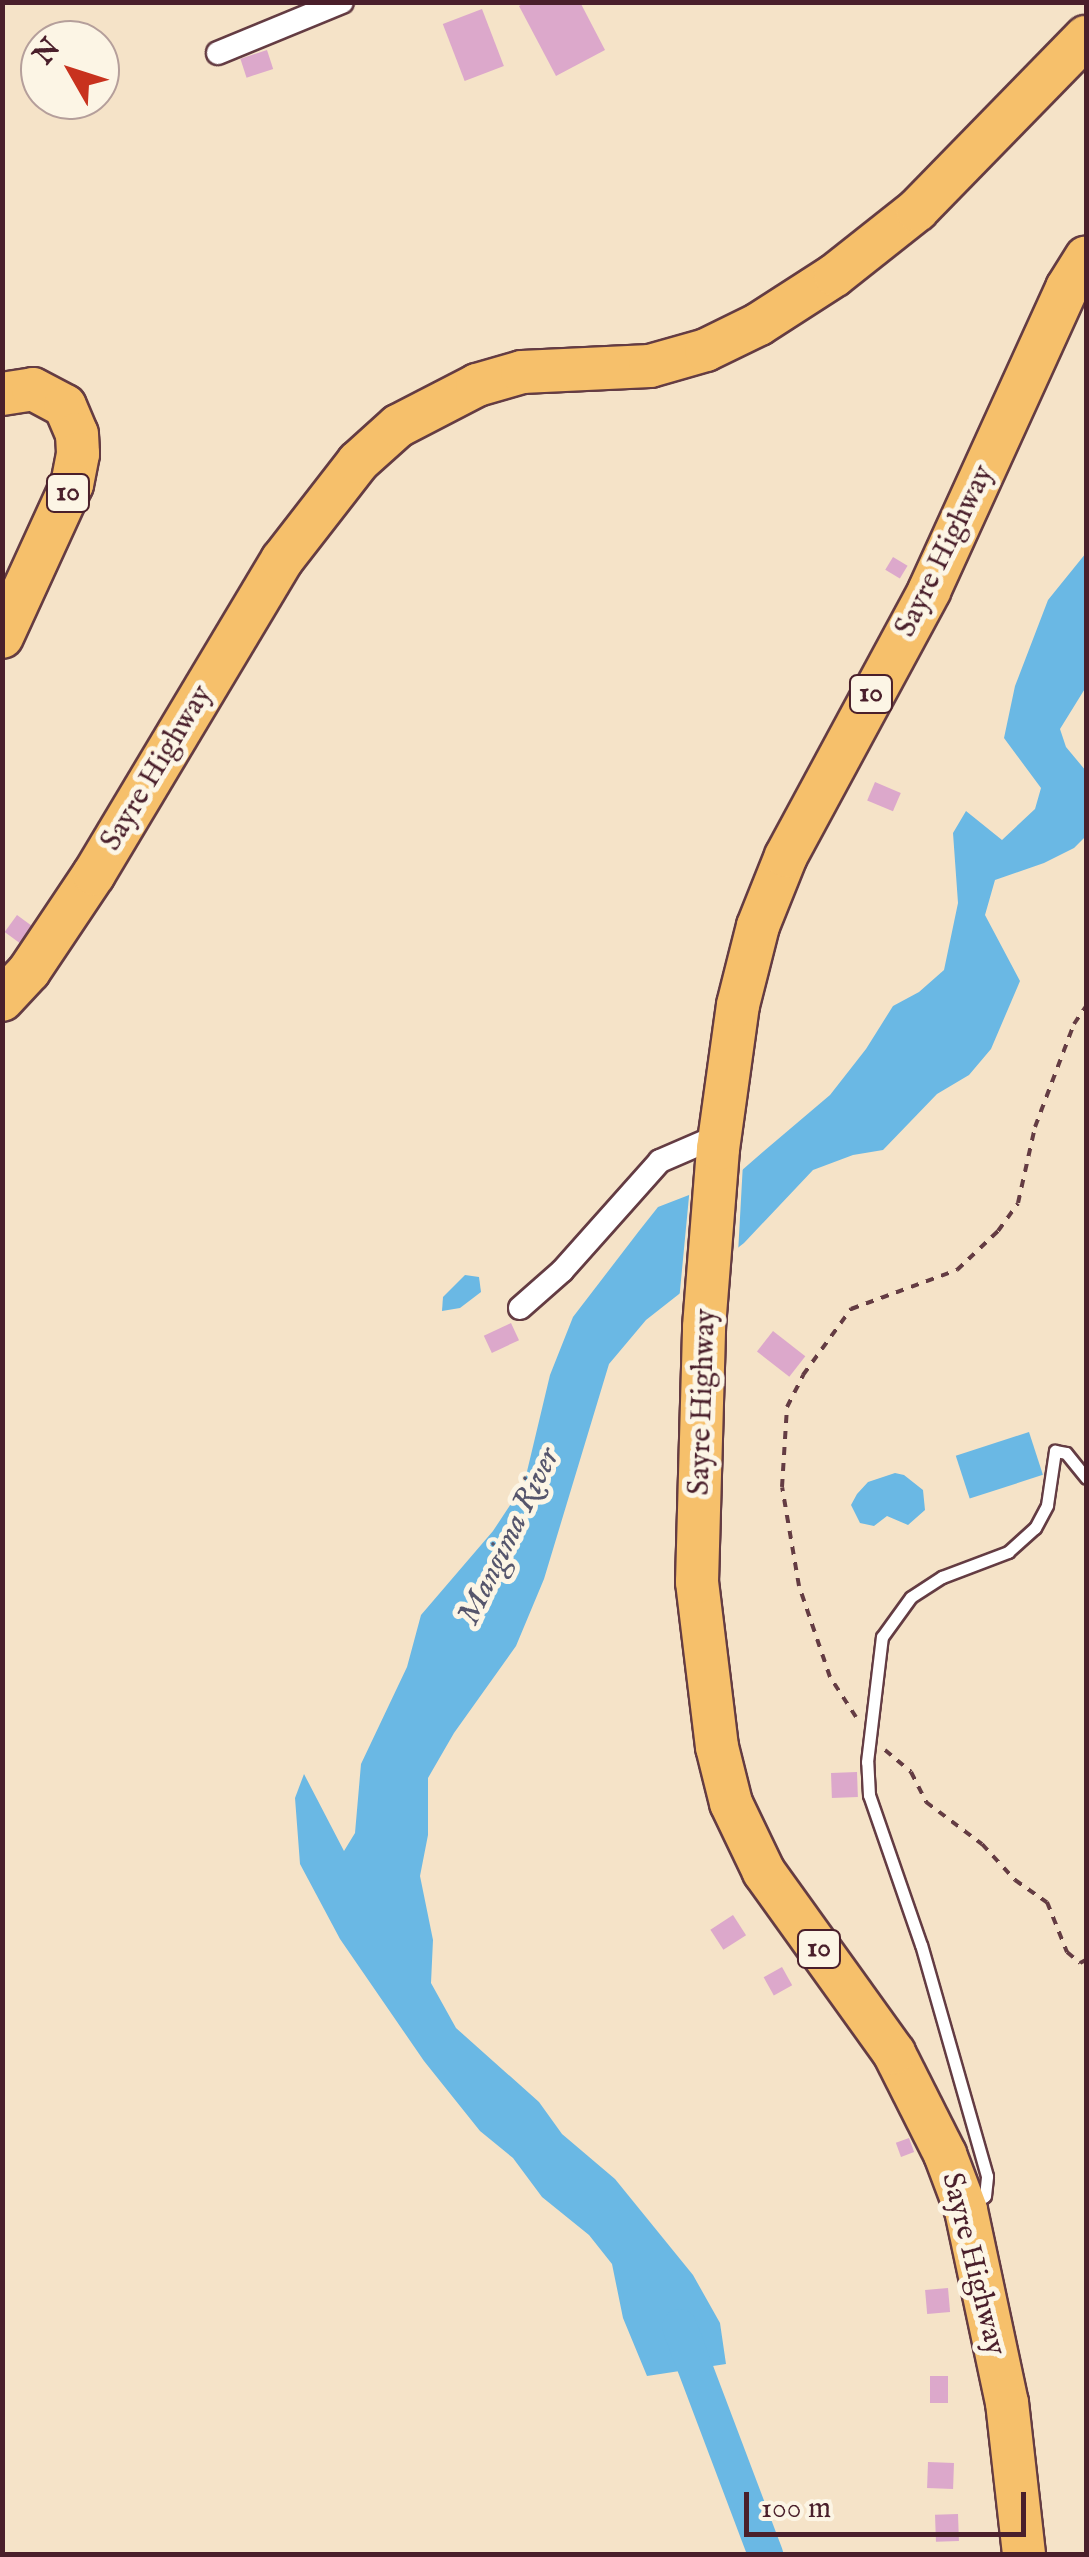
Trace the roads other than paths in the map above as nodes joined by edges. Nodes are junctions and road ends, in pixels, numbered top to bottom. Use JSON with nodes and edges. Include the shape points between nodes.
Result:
{"nodes":[{"id":1,"x":342,"y":2,"type":"edge"},
{"id":2,"x":1086,"y":36,"type":"edge"},
{"id":3,"x":218,"y":53,"type":"dead end"},
{"id":4,"x":1086,"y":258,"type":"edge"},
{"id":5,"x":2,"y":394,"type":"edge"},
{"id":6,"x":2,"y":637,"type":"edge"},
{"id":7,"x":2,"y":1000,"type":"edge"},
{"id":8,"x":719,"y":1142,"type":"junction"},
{"id":9,"x":520,"y":1308,"type":"dead end"},
{"id":10,"x":1086,"y":1478,"type":"edge"},
{"id":11,"x":966,"y":2210,"type":"junction"},
{"id":12,"x":1024,"y":2554,"type":"edge"}],
"edges":[{"from":1,"to":3,"type":"street"},
{"from":2,"to":7,"type":"highway","name":"Sayre Highway","via":[[917,210],[836,275],[759,324],[706,350],[650,366],[507,376],[398,426],[358,462],[282,560],[94,874],[30,972]]},
{"from":4,"to":8,"type":"highway","name":"Sayre Highway","number":"10","via":[[929,591],[786,856],[758,926],[738,1005]]},
{"from":5,"to":6,"type":"highway","number":"10","via":[[33,389],[65,406],[78,454],[72,484]]},
{"from":8,"to":9,"type":"street","via":[[660,1161]]},
{"from":8,"to":11,"type":"highway","name":"Sayre Highway","number":"10","via":[[704,1327],[697,1582],[716,1747],[731,1803],[764,1872],[894,2053]]},
{"from":10,"to":11,"type":"lane","via":[[1066,1453],[1055,1451],[1047,1505],[1035,1528],[1008,1552],[942,1577],[900,1608],[882,1637],[869,1795],[922,1945],[987,2176],[986,2196]]},
{"from":11,"to":12,"type":"highway","name":"Sayre Highway","number":"10","via":[[1007,2402]]}]}
